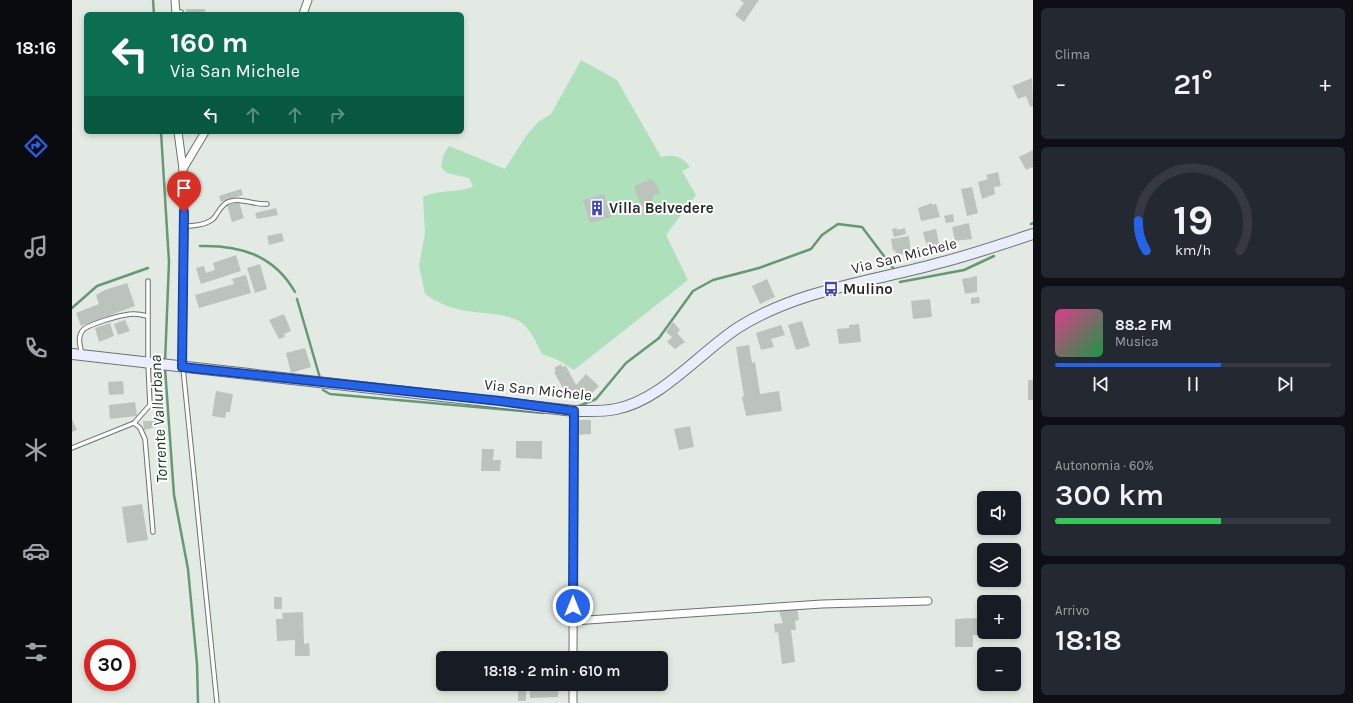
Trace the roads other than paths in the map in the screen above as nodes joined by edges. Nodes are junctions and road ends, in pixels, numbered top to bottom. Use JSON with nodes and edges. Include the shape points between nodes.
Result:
{"nodes":[{"id":1,"x":175,"y":0,"type":"edge"},
{"id":2,"x":308,"y":0,"type":"edge"},
{"id":3,"x":178,"y":12,"type":"edge"},
{"id":4,"x":304,"y":12,"type":"edge"},
{"id":5,"x":178,"y":134,"type":"edge"},
{"id":6,"x":204,"y":134,"type":"edge"},
{"id":7,"x":183,"y":169,"type":"junction"},
{"id":8,"x":267,"y":204,"type":"dead end"},
{"id":9,"x":184,"y":226,"type":"junction"},
{"id":10,"x":1033,"y":234,"type":"edge"},
{"id":11,"x":148,"y":281,"type":"dead end"},
{"id":12,"x":147,"y":316,"type":"junction"},
{"id":13,"x":77,"y":355,"type":"edge"},
{"id":14,"x":152,"y":364,"type":"junction"},
{"id":15,"x":179,"y":367,"type":"junction"},
{"id":16,"x":574,"y":411,"type":"junction"},
{"id":17,"x":134,"y":423,"type":"junction"},
{"id":18,"x":72,"y":448,"type":"edge"},
{"id":19,"x":153,"y":532,"type":"dead end"},
{"id":20,"x":928,"y":601,"type":"dead end"},
{"id":21,"x":573,"y":621,"type":"junction"},
{"id":22,"x":573,"y":651,"type":"edge"},
{"id":23,"x":573,"y":691,"type":"edge"},
{"id":24,"x":217,"y":703,"type":"edge"},
{"id":25,"x":573,"y":703,"type":"edge"}],
"edges":[{"from":1,"to":3,"type":"street"},
{"from":2,"to":4,"type":"street"},
{"from":5,"to":7,"type":"street"},
{"from":6,"to":7,"type":"street"},
{"from":7,"to":9,"type":"street"},
{"from":8,"to":9,"type":"lane","via":[[255,204],[238,199],[224,204],[211,221]]},
{"from":9,"to":15,"type":"street"},
{"from":10,"to":16,"type":"main road","name":"Via San Michele","via":[[943,263],[832,289],[797,300],[740,326],[648,396],[618,409]]},
{"from":11,"to":12,"type":"lane"},
{"from":12,"to":13,"type":"lane","via":[[125,315],[86,327],[79,342]]},
{"from":12,"to":14,"type":"lane"},
{"from":13,"to":14,"type":"main road","name":"Via San Michele"},
{"from":14,"to":15,"type":"main road","name":"Via San Michele"},
{"from":14,"to":17,"type":"lane","via":[[150,405]]},
{"from":15,"to":16,"type":"main road","name":"Via San Michele"},
{"from":15,"to":24,"type":"lane"},
{"from":16,"to":21,"type":"street"},
{"from":17,"to":18,"type":"lane"},
{"from":17,"to":19,"type":"lane","via":[[140,428],[145,439]]},
{"from":20,"to":21,"type":"street","via":[[822,604]]},
{"from":21,"to":22,"type":"street"},
{"from":23,"to":25,"type":"street"}]}
